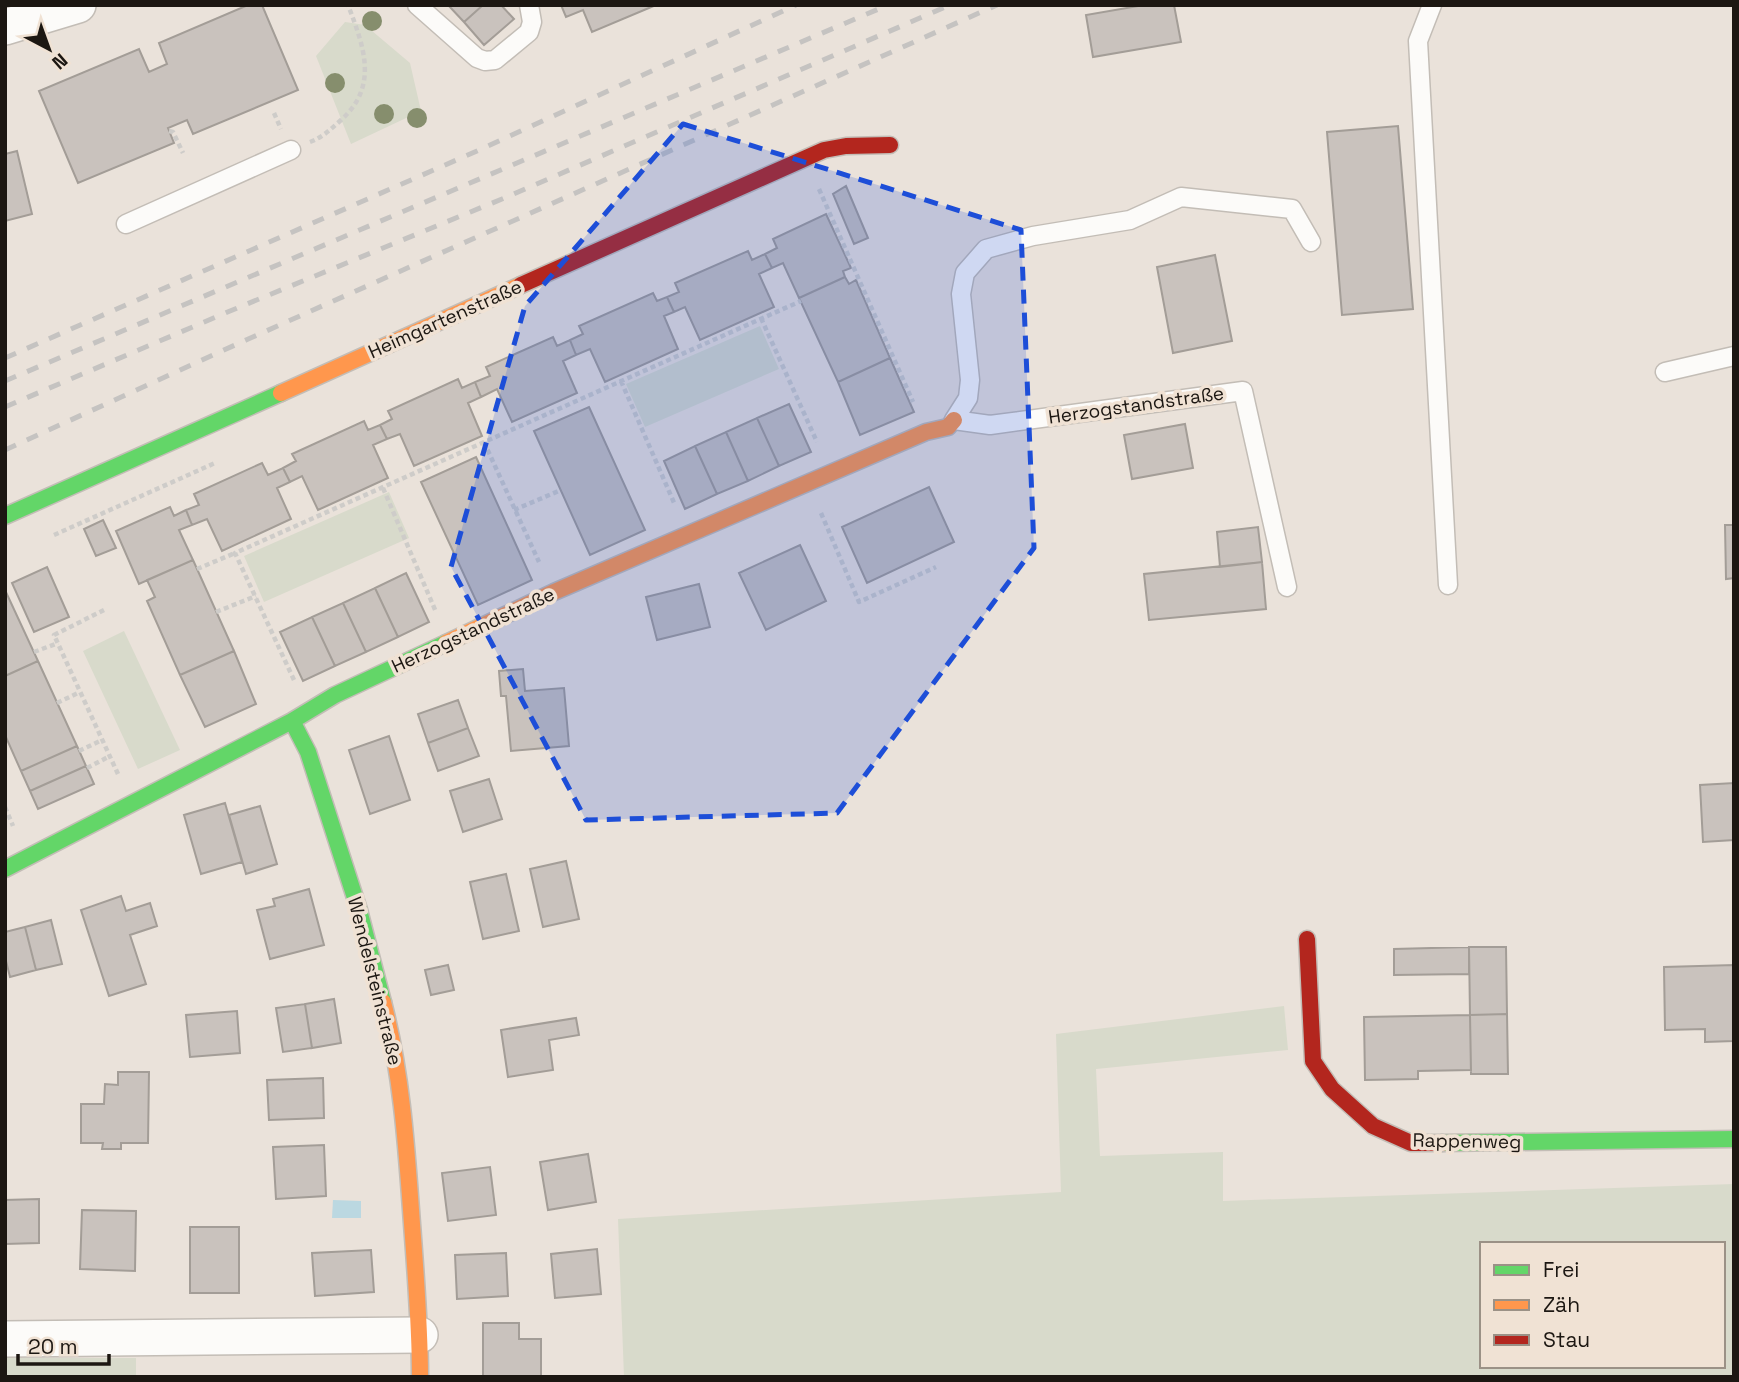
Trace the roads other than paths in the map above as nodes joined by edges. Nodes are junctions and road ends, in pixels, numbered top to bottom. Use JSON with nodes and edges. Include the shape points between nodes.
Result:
{"nodes":[{"id":1,"x":78,"y":5,"type":"edge"},
{"id":2,"x":417,"y":5,"type":"edge"},
{"id":3,"x":529,"y":5,"type":"edge"},
{"id":4,"x":1433,"y":5,"type":"edge"},
{"id":5,"x":5,"y":27,"type":"edge"},
{"id":6,"x":890,"y":145,"type":"dead end"},
{"id":7,"x":291,"y":150,"type":"road end"},
{"id":8,"x":126,"y":225,"type":"dead end"},
{"id":9,"x":1311,"y":242,"type":"dead end"},
{"id":10,"x":1734,"y":356,"type":"edge"},
{"id":11,"x":1665,"y":372,"type":"dead end"},
{"id":12,"x":954,"y":420,"type":"junction"},
{"id":13,"x":5,"y":516,"type":"edge"},
{"id":14,"x":1448,"y":585,"type":"dead end"},
{"id":15,"x":1287,"y":587,"type":"dead end"},
{"id":16,"x":292,"y":721,"type":"junction"},
{"id":17,"x":5,"y":869,"type":"edge"},
{"id":18,"x":1307,"y":939,"type":"dead end"},
{"id":19,"x":1734,"y":1139,"type":"edge"},
{"id":20,"x":420,"y":1335,"type":"junction"},
{"id":21,"x":5,"y":1339,"type":"edge"},
{"id":22,"x":420,"y":1377,"type":"edge"}],
"edges":[{"from":1,"to":5,"type":"street"},
{"from":2,"to":3,"type":"lane","via":[[485,61],[495,60],[528,32],[532,22]]},
{"from":4,"to":14,"type":"lane","via":[[1418,41]]},
{"from":6,"to":13,"type":"street","name":"Heimgartenstraße","via":[[824,150]]},
{"from":7,"to":8,"type":"lane"},
{"from":9,"to":12,"type":"lane","via":[[1292,209],[1181,197],[1130,220],[1032,236],[986,249],[965,273],[961,295],[970,380],[968,398]]},
{"from":10,"to":11,"type":"lane"},
{"from":12,"to":15,"type":"lane","name":"Herzogstandstraße","via":[[990,425],[1243,391]]},
{"from":12,"to":16,"type":"street","name":"Herzogstandstraße","via":[[948,427],[926,432],[554,592],[308,709]]},
{"from":16,"to":17,"type":"street","name":"Herzogstandstraße"},
{"from":16,"to":20,"type":"street","name":"Wendelsteinstraße","via":[[308,752],[359,910],[393,1041],[404,1119]]},
{"from":18,"to":19,"type":"street","name":"Rappenweg","via":[[1313,1061],[1332,1089],[1373,1126],[1410,1143]]},
{"from":20,"to":21,"type":"street"},
{"from":20,"to":22,"type":"street","name":"Wendelsteinstraße"}]}
